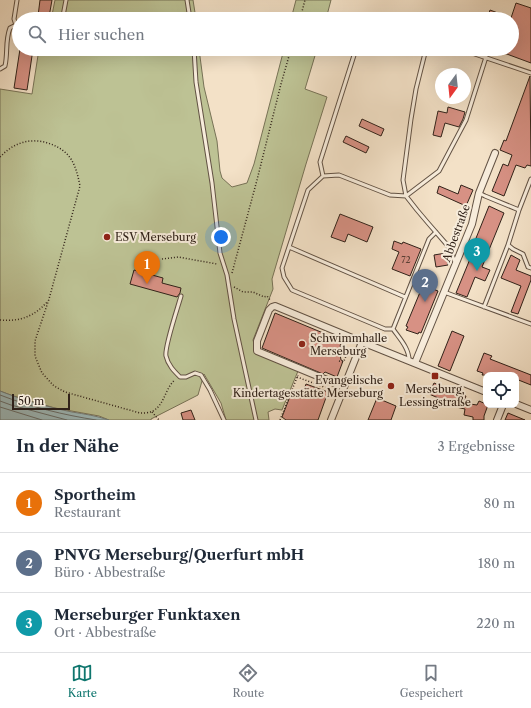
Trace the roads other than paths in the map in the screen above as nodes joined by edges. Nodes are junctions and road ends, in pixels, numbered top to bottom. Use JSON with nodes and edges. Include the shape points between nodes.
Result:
{"nodes":[{"id":1,"x":17,"y":0,"type":"edge"},
{"id":2,"x":66,"y":0,"type":"edge"},
{"id":3,"x":187,"y":0,"type":"edge"},
{"id":4,"x":15,"y":12,"type":"edge"},
{"id":5,"x":64,"y":12,"type":"edge"},
{"id":6,"x":189,"y":12,"type":"edge"},
{"id":7,"x":12,"y":27,"type":"edge"},
{"id":8,"x":194,"y":56,"type":"edge"},
{"id":9,"x":354,"y":56,"type":"edge"},
{"id":10,"x":424,"y":56,"type":"edge"},
{"id":11,"x":483,"y":56,"type":"edge"},
{"id":12,"x":486,"y":57,"type":"junction"},
{"id":13,"x":0,"y":69,"type":"edge"},
{"id":14,"x":531,"y":73,"type":"edge"},
{"id":15,"x":495,"y":153,"type":"dead end"},
{"id":16,"x":323,"y":176,"type":"junction"},
{"id":17,"x":531,"y":179,"type":"edge"},
{"id":18,"x":480,"y":193,"type":"junction"},
{"id":19,"x":406,"y":196,"type":"junction"},
{"id":20,"x":519,"y":210,"type":"junction"},
{"id":21,"x":436,"y":232,"type":"junction"},
{"id":22,"x":508,"y":245,"type":"junction"},
{"id":23,"x":289,"y":247,"type":"junction"},
{"id":24,"x":456,"y":264,"type":"junction"},
{"id":25,"x":531,"y":268,"type":"edge"},
{"id":26,"x":444,"y":292,"type":"junction"},
{"id":27,"x":181,"y":296,"type":"dead end"},
{"id":28,"x":405,"y":296,"type":"junction"},
{"id":29,"x":484,"y":307,"type":"junction"},
{"id":30,"x":531,"y":324,"type":"edge"},
{"id":31,"x":393,"y":329,"type":"junction"},
{"id":32,"x":362,"y":342,"type":"junction"},
{"id":33,"x":412,"y":362,"type":"junction"},
{"id":34,"x":344,"y":387,"type":"junction"},
{"id":35,"x":483,"y":391,"type":"edge"},
{"id":36,"x":519,"y":405,"type":"edge"},
{"id":37,"x":502,"y":408,"type":"edge"},
{"id":38,"x":531,"y":410,"type":"edge"},
{"id":39,"x":224,"y":420,"type":"edge"},
{"id":40,"x":256,"y":420,"type":"edge"},
{"id":41,"x":331,"y":420,"type":"edge"},
{"id":42,"x":497,"y":420,"type":"edge"}],
"edges":[{"from":1,"to":4,"type":"lane"},
{"from":2,"to":5,"type":"lane"},
{"from":3,"to":6,"type":"lane"},
{"from":7,"to":13,"type":"lane","via":[[7,34],[5,66]]},
{"from":8,"to":40,"type":"lane","via":[[220,253],[227,275]]},
{"from":9,"to":16,"type":"lane","via":[[320,162]]},
{"from":10,"to":19,"type":"lane","via":[[416,89],[403,180]]},
{"from":11,"to":12,"type":"lane"},
{"from":12,"to":14,"type":"lane"},
{"from":12,"to":19,"type":"lane","via":[[466,120],[439,171]]},
{"from":15,"to":18,"type":"street","name":"Abbestraße"},
{"from":16,"to":19,"type":"lane","via":[[339,176],[390,195]]},
{"from":16,"to":23,"type":"lane","via":[[308,190]]},
{"from":17,"to":20,"type":"lane"},
{"from":18,"to":20,"type":"lane"},
{"from":18,"to":24,"type":"street","name":"Abbestraße","via":[[472,224]]},
{"from":19,"to":21,"type":"lane"},
{"from":20,"to":22,"type":"lane"},
{"from":21,"to":24,"type":"lane","via":[[448,246]]},
{"from":21,"to":28,"type":"lane","via":[[429,239]]},
{"from":22,"to":25,"type":"lane","via":[[523,254],[528,267]]},
{"from":22,"to":29,"type":"lane"},
{"from":23,"to":28,"type":"lane"},
{"from":23,"to":31,"type":"lane","via":[[282,268],[292,290],[384,329]]},
{"from":24,"to":26,"type":"street","name":"Abbestraße"},
{"from":26,"to":29,"type":"lane"},
{"from":26,"to":33,"type":"street","name":"Abbestraße"},
{"from":27,"to":39,"type":"lane","via":[[165,355],[180,377],[195,373],[201,376]]},
{"from":28,"to":31,"type":"lane"},
{"from":29,"to":30,"type":"lane"},
{"from":31,"to":33,"type":"lane"},
{"from":32,"to":33,"type":"street"},
{"from":32,"to":34,"type":"street"},
{"from":32,"to":34,"type":"street","via":[[276,306],[269,310],[257,341],[257,351]]},
{"from":33,"to":35,"type":"street"},
{"from":34,"to":41,"type":"street"},
{"from":36,"to":38,"type":"street"},
{"from":37,"to":42,"type":"street"}]}
